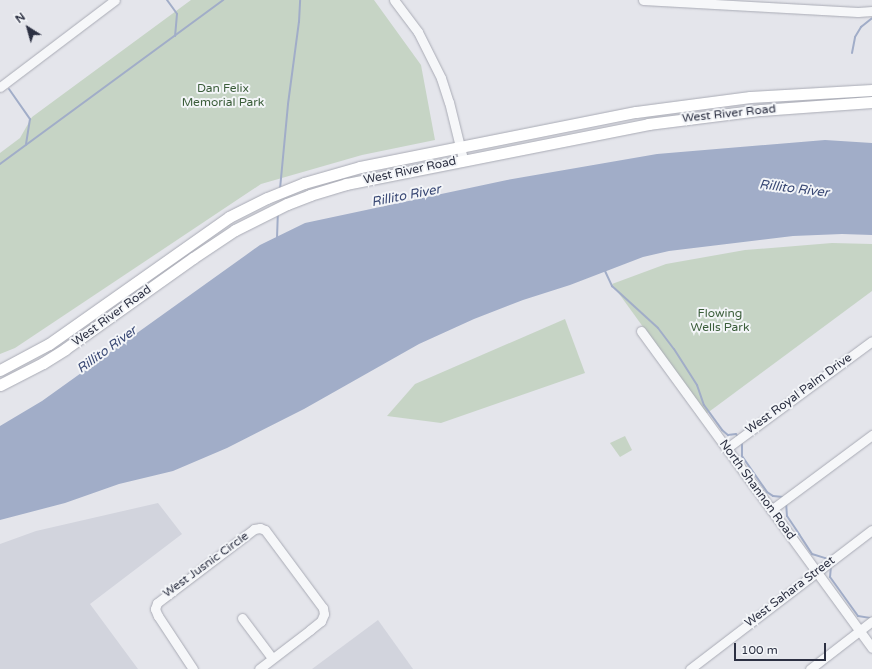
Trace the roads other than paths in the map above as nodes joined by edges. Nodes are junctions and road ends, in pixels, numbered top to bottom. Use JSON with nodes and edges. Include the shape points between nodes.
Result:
{"nodes":[{"id":1,"x":115,"y":0,"type":"edge"},
{"id":2,"x":394,"y":0,"type":"edge"},
{"id":3,"x":643,"y":0,"type":"edge"},
{"id":4,"x":872,"y":11,"type":"edge"},
{"id":5,"x":0,"y":86,"type":"edge"},
{"id":6,"x":872,"y":90,"type":"edge"},
{"id":7,"x":872,"y":102,"type":"edge"},
{"id":8,"x":460,"y":146,"type":"junction"},
{"id":9,"x":463,"y":159,"type":"junction"},
{"id":10,"x":641,"y":331,"type":"dead end"},
{"id":11,"x":872,"y":341,"type":"edge"},
{"id":12,"x":0,"y":370,"type":"edge"},
{"id":13,"x":1,"y":382,"type":"edge"},
{"id":14,"x":872,"y":435,"type":"edge"},
{"id":15,"x":727,"y":448,"type":"junction"},
{"id":16,"x":771,"y":510,"type":"junction"},
{"id":17,"x":872,"y":530,"type":"edge"},
{"id":18,"x":816,"y":572,"type":"junction"},
{"id":19,"x":242,"y":618,"type":"dead end"},
{"id":20,"x":872,"y":621,"type":"edge"},
{"id":21,"x":860,"y":631,"type":"junction"},
{"id":22,"x":872,"y":648,"type":"edge"},
{"id":23,"x":272,"y":658,"type":"junction"},
{"id":24,"x":193,"y":669,"type":"edge"},
{"id":25,"x":258,"y":669,"type":"edge"},
{"id":26,"x":690,"y":669,"type":"edge"},
{"id":27,"x":810,"y":669,"type":"edge"}],
"edges":[{"from":1,"to":5,"type":"street"},
{"from":2,"to":8,"type":"street","via":[[418,32],[441,78]]},
{"from":3,"to":4,"type":"street"},
{"from":6,"to":8,"type":"main road","name":"West River Road","via":[[706,102],[636,112]]},
{"from":7,"to":9,"type":"main road","name":"West River Road","via":[[710,115],[648,124]]},
{"from":8,"to":9,"type":"street"},
{"from":8,"to":12,"type":"main road","name":"West River Road","via":[[353,168],[267,198],[229,217],[49,344]]},
{"from":9,"to":13,"type":"main road","name":"West River Road","via":[[346,184],[265,214],[193,258],[65,349]]},
{"from":10,"to":15,"type":"street","name":"North Shannon Road"},
{"from":11,"to":15,"type":"street","name":"West Royal Palm Drive"},
{"from":14,"to":16,"type":"street"},
{"from":15,"to":16,"type":"street","name":"North Shannon Road"},
{"from":16,"to":18,"type":"street","name":"North Shannon Road"},
{"from":17,"to":18,"type":"street","name":"West Sahara Street"},
{"from":18,"to":21,"type":"street","name":"North Shannon Road"},
{"from":18,"to":26,"type":"street","name":"West Sahara Street"},
{"from":19,"to":23,"type":"street"},
{"from":20,"to":21,"type":"street"},
{"from":21,"to":22,"type":"street","name":"North Shannon Road"},
{"from":21,"to":27,"type":"street"},
{"from":23,"to":24,"type":"street","name":"West Jusnic Circle","via":[[326,616],[323,608],[260,525],[153,605]]},
{"from":23,"to":25,"type":"street","name":"West Jusnic Circle"}]}
